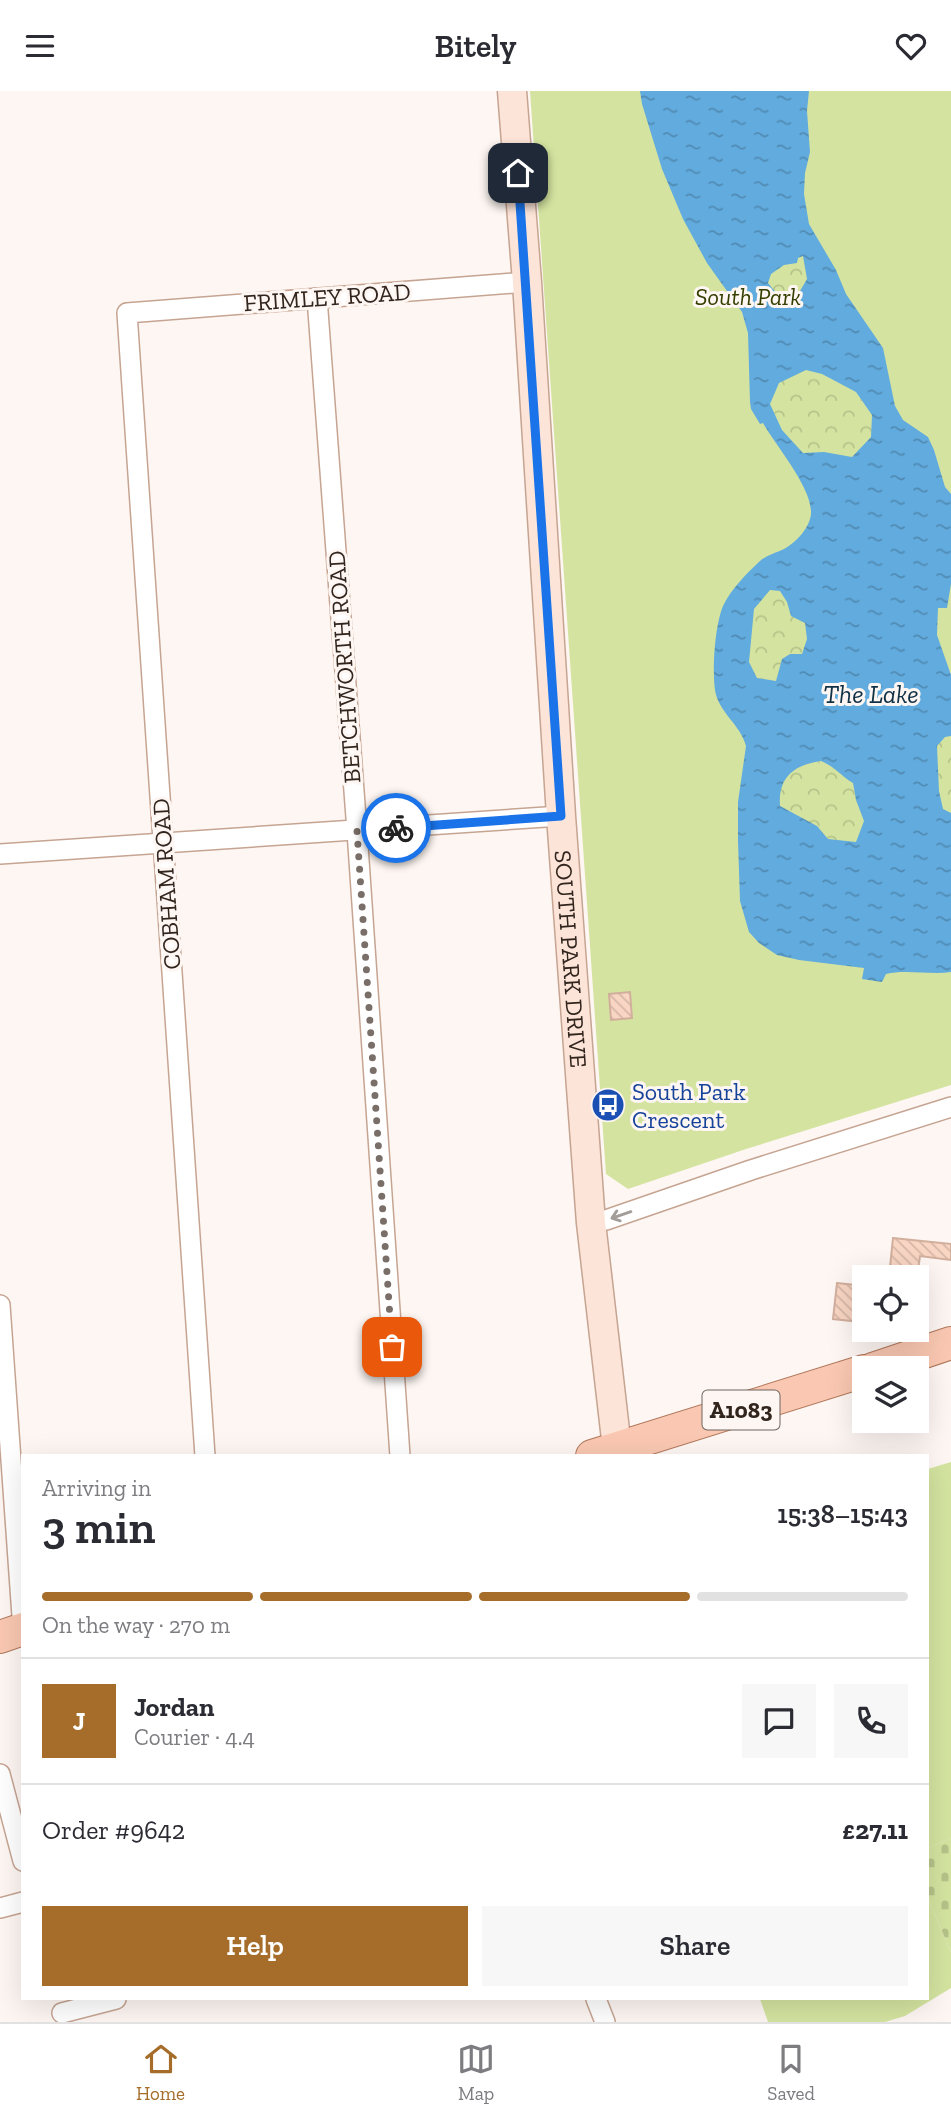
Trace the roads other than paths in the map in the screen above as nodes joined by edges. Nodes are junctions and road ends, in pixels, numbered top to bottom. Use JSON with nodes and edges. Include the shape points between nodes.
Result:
{"nodes":[{"id":1,"x":512,"y":91,"type":"edge"},
{"id":2,"x":527,"y":282,"type":"junction"},
{"id":3,"x":317,"y":298,"type":"junction"},
{"id":4,"x":127,"y":313,"type":"joint"},
{"id":5,"x":561,"y":816,"type":"junction"},
{"id":6,"x":357,"y":831,"type":"junction"},
{"id":7,"x":163,"y":843,"type":"junction"},
{"id":8,"x":0,"y":854,"type":"edge"},
{"id":9,"x":951,"y":1107,"type":"edge"},
{"id":10,"x":591,"y":1223,"type":"junction"},
{"id":11,"x":0,"y":1305,"type":"edge"},
{"id":12,"x":951,"y":1343,"type":"edge"},
{"id":13,"x":912,"y":1356,"type":"edge"},
{"id":14,"x":852,"y":1375,"type":"edge"},
{"id":15,"x":605,"y":1452,"type":"edge"},
{"id":16,"x":205,"y":1454,"type":"edge"},
{"id":17,"x":400,"y":1454,"type":"edge"},
{"id":18,"x":21,"y":1601,"type":"edge"},
{"id":19,"x":21,"y":1630,"type":"edge"},
{"id":20,"x":0,"y":1637,"type":"edge"},
{"id":21,"x":0,"y":1774,"type":"edge"},
{"id":22,"x":15,"y":1797,"type":"edge"},
{"id":23,"x":21,"y":1845,"type":"edge"},
{"id":24,"x":21,"y":1903,"type":"edge"},
{"id":25,"x":0,"y":1908,"type":"edge"},
{"id":26,"x":112,"y":2000,"type":"edge"},
{"id":27,"x":596,"y":2000,"type":"edge"},
{"id":28,"x":62,"y":2011,"type":"edge"},
{"id":29,"x":606,"y":2022,"type":"edge"}],
"edges":[{"from":1,"to":2,"type":"street","name":"SOUTH PARK DRIVE"},
{"from":2,"to":3,"type":"street","name":"FRIMLEY ROAD"},
{"from":2,"to":5,"type":"street","name":"SOUTH PARK DRIVE"},
{"from":3,"to":4,"type":"street","name":"FRIMLEY ROAD"},
{"from":3,"to":6,"type":"street","name":"BETCHWORTH ROAD"},
{"from":4,"to":7,"type":"street","name":"COBHAM ROAD"},
{"from":5,"to":6,"type":"street"},
{"from":5,"to":10,"type":"street","name":"SOUTH PARK DRIVE"},
{"from":6,"to":7,"type":"street"},
{"from":6,"to":17,"type":"street","name":"BETCHWORTH ROAD"},
{"from":7,"to":8,"type":"street"},
{"from":7,"to":16,"type":"street","name":"COBHAM ROAD"},
{"from":9,"to":10,"type":"street","one_way":true},
{"from":10,"to":15,"type":"street","name":"SOUTH PARK DRIVE"},
{"from":11,"to":18,"type":"street"},
{"from":12,"to":13,"type":"main road"},
{"from":14,"to":15,"type":"main road","number":"A1083"},
{"from":19,"to":20,"type":"main road"},
{"from":21,"to":22,"type":"street"},
{"from":22,"to":23,"type":"street"},
{"from":24,"to":25,"type":"street"},
{"from":26,"to":28,"type":"street"},
{"from":27,"to":29,"type":"street"}]}
